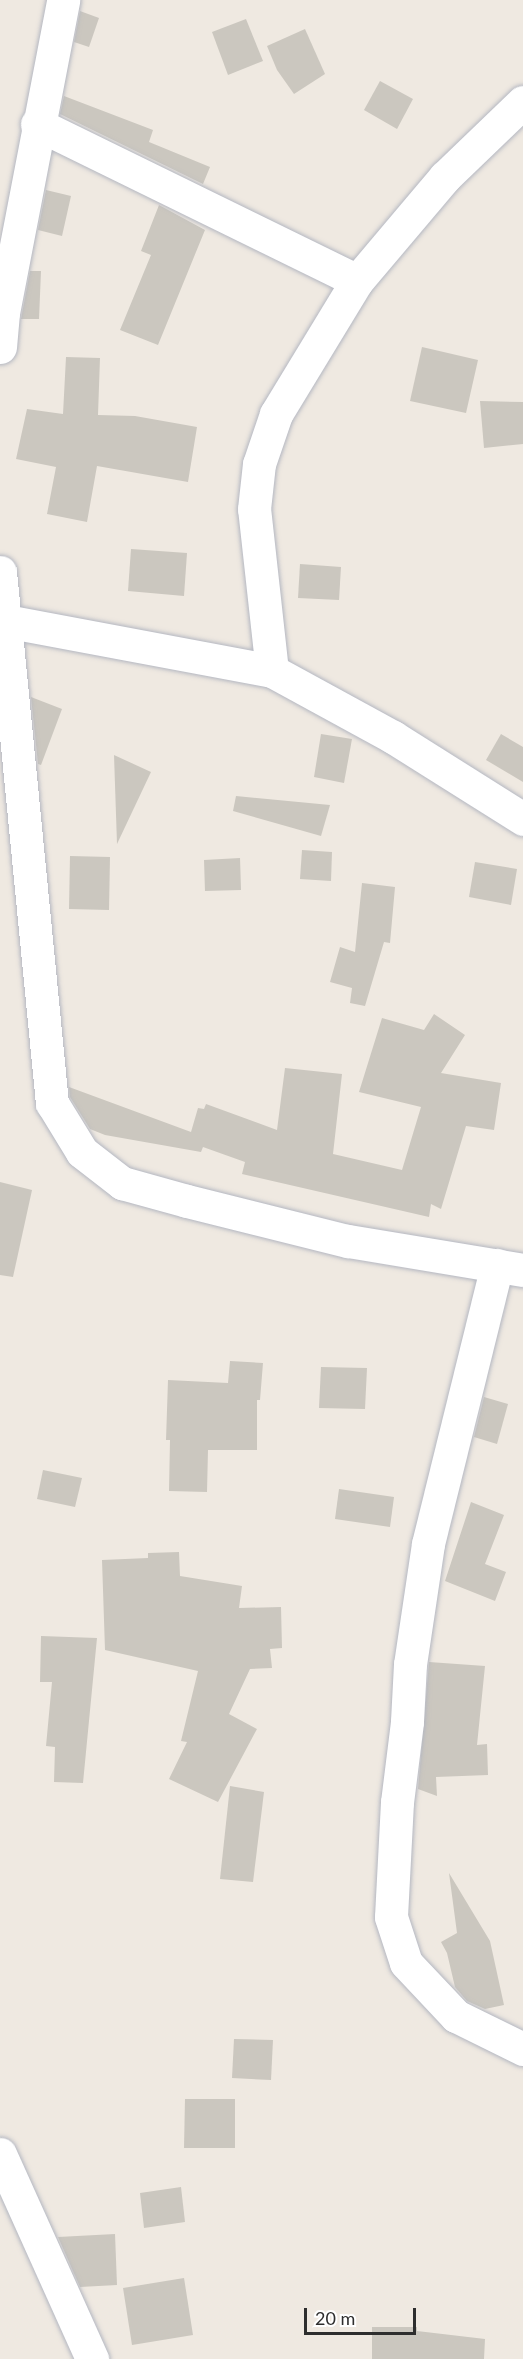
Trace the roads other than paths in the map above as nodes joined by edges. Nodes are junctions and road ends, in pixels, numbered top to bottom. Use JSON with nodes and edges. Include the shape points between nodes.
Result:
{"nodes":[{"id":1,"x":63,"y":0,"type":"edge"},
{"id":2,"x":523,"y":102,"type":"edge"},
{"id":3,"x":37,"y":124,"type":"junction"},
{"id":4,"x":357,"y":282,"type":"junction"},
{"id":5,"x":0,"y":347,"type":"edge"},
{"id":6,"x":0,"y":572,"type":"edge"},
{"id":7,"x":1,"y":620,"type":"edge"},
{"id":8,"x":272,"y":671,"type":"junction"},
{"id":9,"x":523,"y":819,"type":"edge"},
{"id":10,"x":510,"y":1267,"type":"edge"},
{"id":11,"x":523,"y":2049,"type":"edge"},
{"id":12,"x":0,"y":2154,"type":"edge"},
{"id":13,"x":92,"y":2359,"type":"edge"}],
"edges":[{"from":1,"to":3,"type":"street"},
{"from":2,"to":4,"type":"street","via":[[445,177]]},
{"from":3,"to":4,"type":"street"},
{"from":3,"to":5,"type":"street"},
{"from":4,"to":8,"type":"street","via":[[276,414],[259,464],[254,509]]},
{"from":6,"to":7,"type":"street"},
{"from":7,"to":8,"type":"street"},
{"from":7,"to":10,"type":"street","via":[[52,1103],[82,1152],[122,1183],[188,1201],[348,1241]]},
{"from":8,"to":9,"type":"street","via":[[393,737]]},
{"from":10,"to":11,"type":"street","via":[[428,1544],[410,1665],[391,1917],[406,1963],[456,2016]]},
{"from":12,"to":13,"type":"street"}]}
